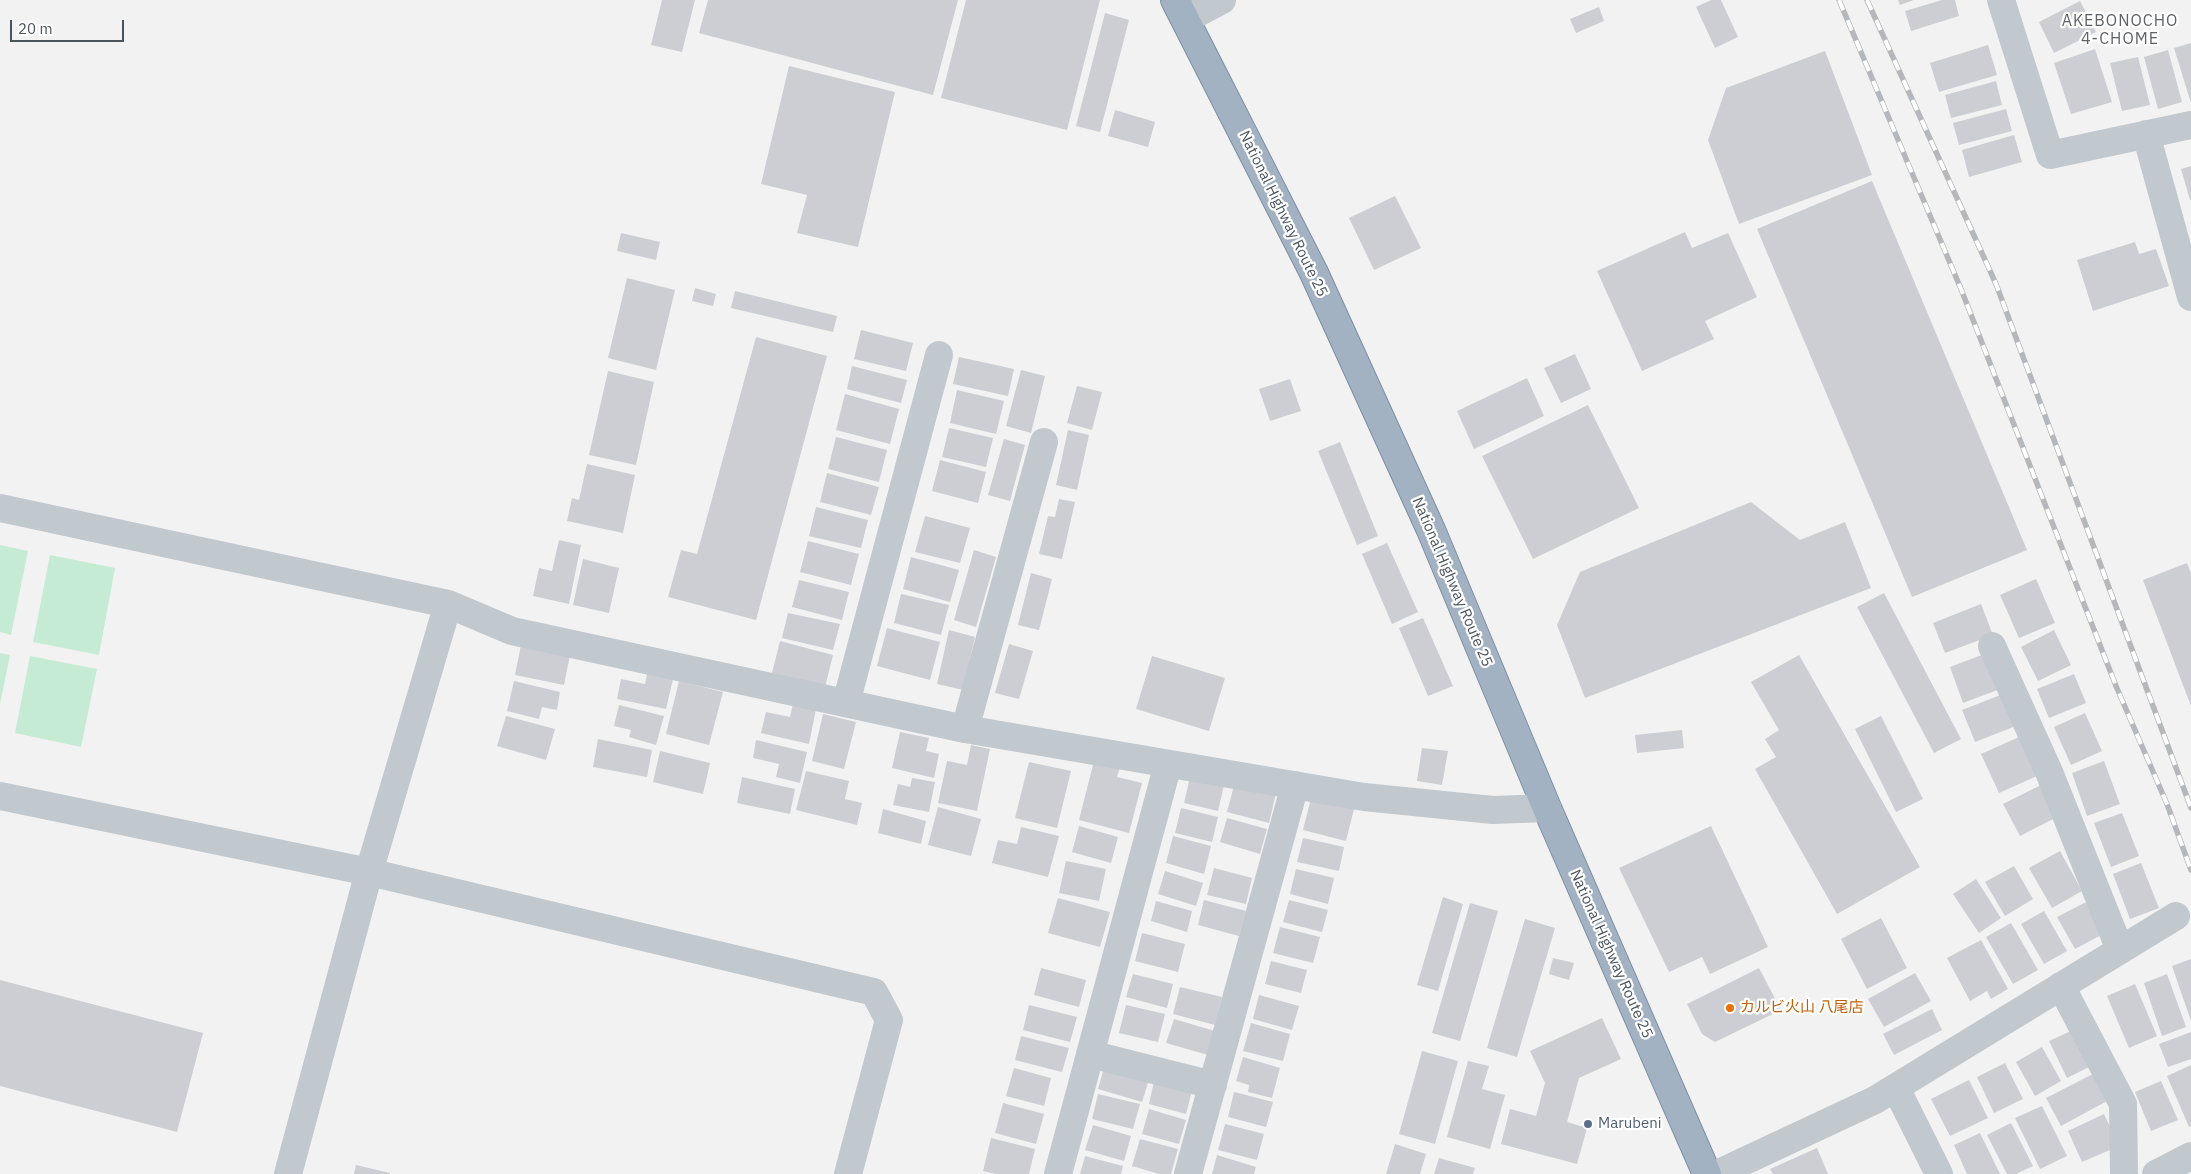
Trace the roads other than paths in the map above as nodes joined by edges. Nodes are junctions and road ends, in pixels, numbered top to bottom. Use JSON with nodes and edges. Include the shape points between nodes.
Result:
{"nodes":[{"id":1,"x":1222,"y":0,"type":"edge"},
{"id":2,"x":2002,"y":0,"type":"edge"},
{"id":3,"x":1181,"y":9,"type":"edge"},
{"id":4,"x":2191,"y":125,"type":"edge"},
{"id":5,"x":2146,"y":134,"type":"junction"},
{"id":6,"x":2191,"y":297,"type":"edge"},
{"id":7,"x":939,"y":355,"type":"dead end"},
{"id":8,"x":1044,"y":442,"type":"dead end"},
{"id":9,"x":0,"y":508,"type":"edge"},
{"id":10,"x":448,"y":604,"type":"junction"},
{"id":11,"x":1992,"y":646,"type":"dead end"},
{"id":12,"x":846,"y":703,"type":"junction"},
{"id":13,"x":965,"y":729,"type":"junction"},
{"id":14,"x":1168,"y":764,"type":"junction"},
{"id":15,"x":1295,"y":785,"type":"junction"},
{"id":16,"x":0,"y":796,"type":"edge"},
{"id":17,"x":1547,"y":808,"type":"junction"},
{"id":18,"x":369,"y":872,"type":"junction"},
{"id":19,"x":2176,"y":916,"type":"dead end"},
{"id":20,"x":2120,"y":950,"type":"junction"},
{"id":21,"x":2062,"y":986,"type":"junction"},
{"id":22,"x":1090,"y":1054,"type":"junction"},
{"id":23,"x":1213,"y":1085,"type":"junction"},
{"id":24,"x":1896,"y":1088,"type":"junction"},
{"id":25,"x":2191,"y":1156,"type":"edge"},
{"id":26,"x":2120,"y":1172,"type":"edge"},
{"id":27,"x":288,"y":1174,"type":"edge"},
{"id":28,"x":848,"y":1174,"type":"edge"},
{"id":29,"x":1058,"y":1174,"type":"edge"},
{"id":30,"x":1188,"y":1174,"type":"edge"},
{"id":31,"x":1707,"y":1174,"type":"edge"},
{"id":32,"x":1717,"y":1174,"type":"edge"},
{"id":33,"x":1939,"y":1174,"type":"edge"},
{"id":34,"x":2156,"y":1174,"type":"edge"}],
"edges":[{"from":1,"to":3,"type":"street"},
{"from":2,"to":5,"type":"street","via":[[2050,155]]},
{"from":3,"to":17,"type":"highway","name":"National Highway Route 25","via":[[1338,326],[1431,530]]},
{"from":4,"to":5,"type":"street"},
{"from":5,"to":6,"type":"street"},
{"from":7,"to":12,"type":"street"},
{"from":8,"to":13,"type":"street"},
{"from":9,"to":10,"type":"street"},
{"from":10,"to":12,"type":"street","via":[[512,631]]},
{"from":10,"to":18,"type":"street"},
{"from":11,"to":20,"type":"street","via":[[2049,772]]},
{"from":12,"to":13,"type":"street"},
{"from":13,"to":14,"type":"street"},
{"from":14,"to":15,"type":"street"},
{"from":14,"to":22,"type":"street"},
{"from":15,"to":17,"type":"street","via":[[1364,797],[1493,810]]},
{"from":15,"to":23,"type":"street"},
{"from":16,"to":18,"type":"street"},
{"from":17,"to":31,"type":"highway","name":"National Highway Route 25"},
{"from":18,"to":27,"type":"street"},
{"from":18,"to":28,"type":"street","via":[[874,992],[889,1020]]},
{"from":19,"to":20,"type":"street"},
{"from":20,"to":21,"type":"street"},
{"from":21,"to":24,"type":"street"},
{"from":21,"to":26,"type":"street","via":[[2123,1104]]},
{"from":22,"to":23,"type":"street"},
{"from":22,"to":29,"type":"street"},
{"from":23,"to":30,"type":"street"},
{"from":24,"to":32,"type":"street"},
{"from":24,"to":33,"type":"street"},
{"from":25,"to":34,"type":"street"}]}
